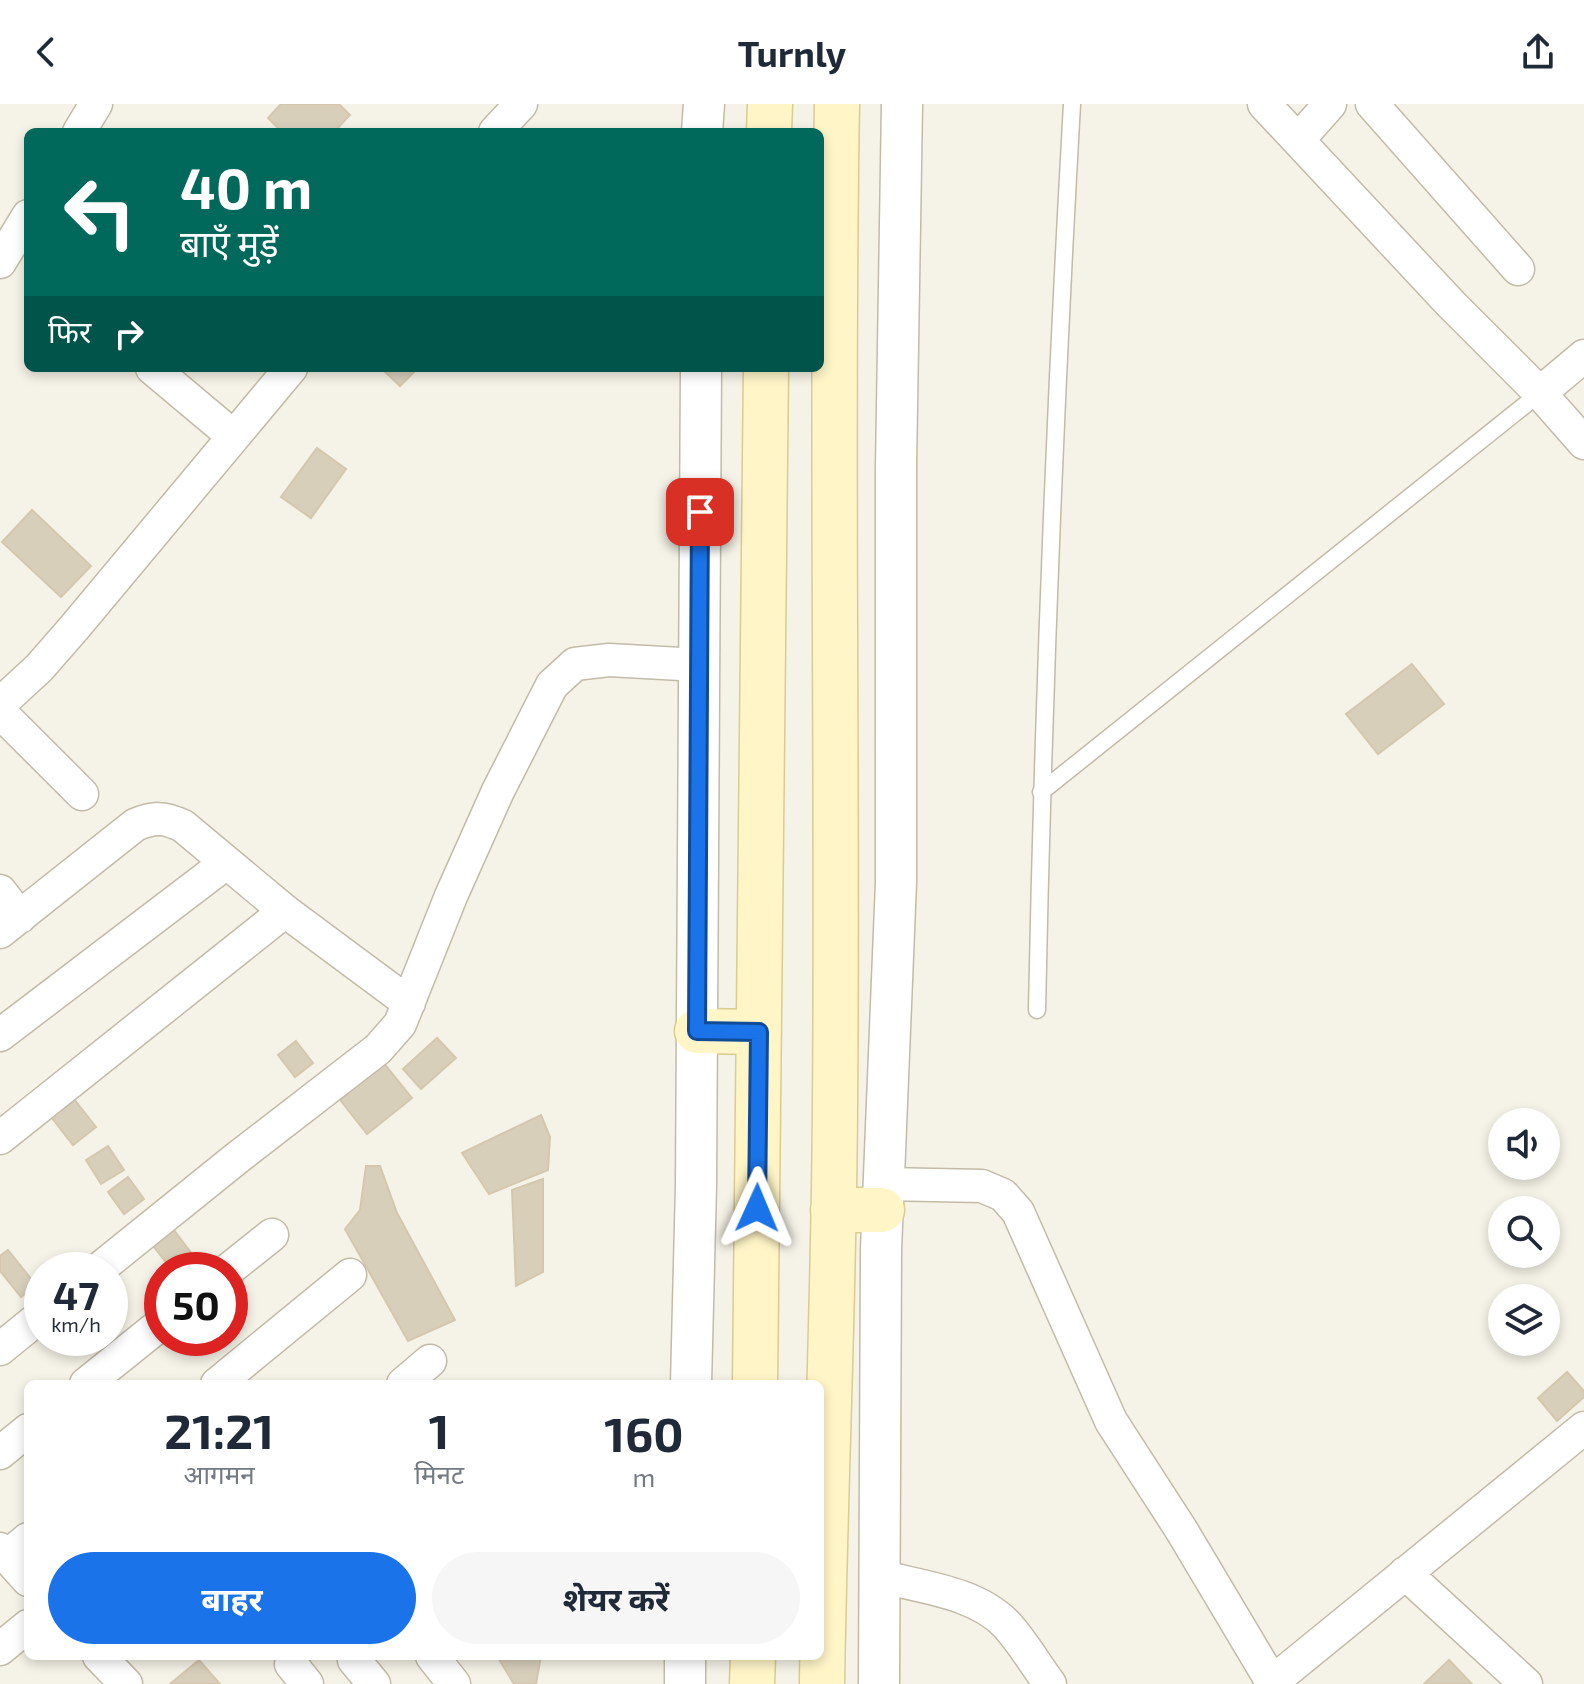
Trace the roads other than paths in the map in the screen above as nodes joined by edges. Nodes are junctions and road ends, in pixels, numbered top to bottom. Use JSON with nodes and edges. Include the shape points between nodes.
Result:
{"nodes":[{"id":1,"x":96,"y":104,"type":"edge"},
{"id":2,"x":521,"y":104,"type":"edge"},
{"id":3,"x":704,"y":104,"type":"edge"},
{"id":4,"x":770,"y":104,"type":"edge"},
{"id":5,"x":837,"y":104,"type":"edge"},
{"id":6,"x":902,"y":104,"type":"edge"},
{"id":7,"x":1072,"y":104,"type":"edge"},
{"id":8,"x":1264,"y":104,"type":"edge"},
{"id":9,"x":1330,"y":104,"type":"edge"},
{"id":10,"x":1372,"y":104,"type":"edge"},
{"id":11,"x":81,"y":128,"type":"edge"},
{"id":12,"x":499,"y":128,"type":"edge"},
{"id":13,"x":702,"y":128,"type":"edge"},
{"id":14,"x":769,"y":128,"type":"edge"},
{"id":15,"x":1298,"y":140,"type":"junction"},
{"id":16,"x":24,"y":223,"type":"edge"},
{"id":17,"x":0,"y":262,"type":"edge"},
{"id":18,"x":1518,"y":269,"type":"dead end"},
{"id":19,"x":1584,"y":356,"type":"edge"},
{"id":20,"x":157,"y":372,"type":"edge"},
{"id":21,"x":288,"y":372,"type":"edge"},
{"id":22,"x":701,"y":372,"type":"edge"},
{"id":23,"x":766,"y":372,"type":"edge"},
{"id":24,"x":1540,"y":393,"type":"junction"},
{"id":25,"x":233,"y":436,"type":"junction"},
{"id":26,"x":1584,"y":443,"type":"edge"},
{"id":27,"x":699,"y":665,"type":"junction"},
{"id":28,"x":0,"y":704,"type":"edge"},
{"id":29,"x":0,"y":712,"type":"edge"},
{"id":30,"x":1041,"y":792,"type":"junction"},
{"id":31,"x":82,"y":794,"type":"dead end"},
{"id":32,"x":226,"y":863,"type":"junction"},
{"id":33,"x":0,"y":891,"type":"edge"},
{"id":34,"x":285,"y":911,"type":"junction"},
{"id":35,"x":10,"y":924,"type":"edge"},
{"id":36,"x":409,"y":1003,"type":"junction"},
{"id":37,"x":1037,"y":1010,"type":"dead end"},
{"id":38,"x":697,"y":1031,"type":"junction"},
{"id":39,"x":759,"y":1032,"type":"junction"},
{"id":40,"x":0,"y":1035,"type":"edge"},
{"id":41,"x":0,"y":1138,"type":"edge"},
{"id":42,"x":883,"y":1197,"type":"junction"},
{"id":43,"x":833,"y":1210,"type":"junction"},
{"id":44,"x":272,"y":1235,"type":"dead end"},
{"id":45,"x":120,"y":1252,"type":"edge"},
{"id":46,"x":248,"y":1254,"type":"edge"},
{"id":47,"x":350,"y":1275,"type":"dead end"},
{"id":48,"x":24,"y":1330,"type":"edge"},
{"id":49,"x":144,"y":1337,"type":"edge"},
{"id":50,"x":0,"y":1349,"type":"edge"},
{"id":51,"x":430,"y":1361,"type":"dead end"},
{"id":52,"x":91,"y":1380,"type":"edge"},
{"id":53,"x":222,"y":1380,"type":"edge"},
{"id":54,"x":408,"y":1380,"type":"edge"},
{"id":55,"x":691,"y":1380,"type":"edge"},
{"id":56,"x":755,"y":1380,"type":"edge"},
{"id":57,"x":1584,"y":1428,"type":"edge"},
{"id":58,"x":24,"y":1433,"type":"edge"},
{"id":59,"x":0,"y":1453,"type":"edge"},
{"id":60,"x":11,"y":1548,"type":"edge"},
{"id":61,"x":24,"y":1572,"type":"edge"},
{"id":62,"x":1405,"y":1573,"type":"junction"},
{"id":63,"x":879,"y":1576,"type":"junction"},
{"id":64,"x":824,"y":1598,"type":"edge"},
{"id":65,"x":24,"y":1629,"type":"edge"},
{"id":66,"x":0,"y":1649,"type":"edge"},
{"id":67,"x":103,"y":1660,"type":"edge"},
{"id":68,"x":435,"y":1660,"type":"edge"},
{"id":69,"x":753,"y":1660,"type":"edge"},
{"id":70,"x":823,"y":1660,"type":"edge"},
{"id":71,"x":1271,"y":1683,"type":"edge"},
{"id":72,"x":126,"y":1684,"type":"edge"},
{"id":73,"x":454,"y":1684,"type":"edge"},
{"id":74,"x":752,"y":1684,"type":"edge"},
{"id":75,"x":822,"y":1684,"type":"edge"},
{"id":76,"x":879,"y":1684,"type":"edge"},
{"id":77,"x":1050,"y":1684,"type":"edge"},
{"id":78,"x":1526,"y":1684,"type":"edge"}],
"edges":[{"from":1,"to":11,"type":"street"},
{"from":2,"to":12,"type":"street"},
{"from":3,"to":13,"type":"street"},
{"from":4,"to":14,"type":"main road"},
{"from":5,"to":43,"type":"main road"},
{"from":6,"to":42,"type":"street","via":[[896,882]]},
{"from":7,"to":30,"type":"lane"},
{"from":8,"to":15,"type":"street"},
{"from":9,"to":15,"type":"street"},
{"from":10,"to":18,"type":"street"},
{"from":15,"to":24,"type":"street"},
{"from":16,"to":17,"type":"street"},
{"from":19,"to":24,"type":"street"},
{"from":20,"to":25,"type":"street"},
{"from":21,"to":25,"type":"street"},
{"from":22,"to":27,"type":"street"},
{"from":23,"to":39,"type":"main road"},
{"from":24,"to":26,"type":"street"},
{"from":24,"to":30,"type":"lane"},
{"from":25,"to":28,"type":"street","via":[[74,628]]},
{"from":27,"to":36,"type":"street","via":[[609,660],[575,664],[552,685],[486,817]]},
{"from":27,"to":38,"type":"street"},
{"from":29,"to":31,"type":"street"},
{"from":30,"to":37,"type":"lane"},
{"from":32,"to":34,"type":"street"},
{"from":32,"to":35,"type":"street","via":[[183,826],[152,817]]},
{"from":32,"to":40,"type":"street"},
{"from":33,"to":35,"type":"street"},
{"from":34,"to":36,"type":"street"},
{"from":34,"to":41,"type":"street"},
{"from":36,"to":45,"type":"street","via":[[400,1024],[378,1049]]},
{"from":38,"to":39,"type":"main road"},
{"from":38,"to":55,"type":"street"},
{"from":39,"to":56,"type":"main road"},
{"from":42,"to":43,"type":"main road"},
{"from":42,"to":63,"type":"street"},
{"from":42,"to":71,"type":"street","via":[[982,1186],[1003,1195],[1018,1212],[1111,1421]]},
{"from":43,"to":64,"type":"main road"},
{"from":44,"to":46,"type":"street"},
{"from":47,"to":53,"type":"street"},
{"from":48,"to":50,"type":"street"},
{"from":49,"to":52,"type":"street"},
{"from":51,"to":54,"type":"street"},
{"from":57,"to":62,"type":"street"},
{"from":58,"to":59,"type":"street"},
{"from":60,"to":61,"type":"street"},
{"from":62,"to":71,"type":"street"},
{"from":62,"to":78,"type":"street"},
{"from":63,"to":76,"type":"street"},
{"from":63,"to":77,"type":"street","via":[[985,1608],[1005,1623]]},
{"from":65,"to":66,"type":"street"},
{"from":67,"to":72,"type":"street"},
{"from":68,"to":73,"type":"street"},
{"from":69,"to":74,"type":"main road"},
{"from":70,"to":75,"type":"main road"}]}
